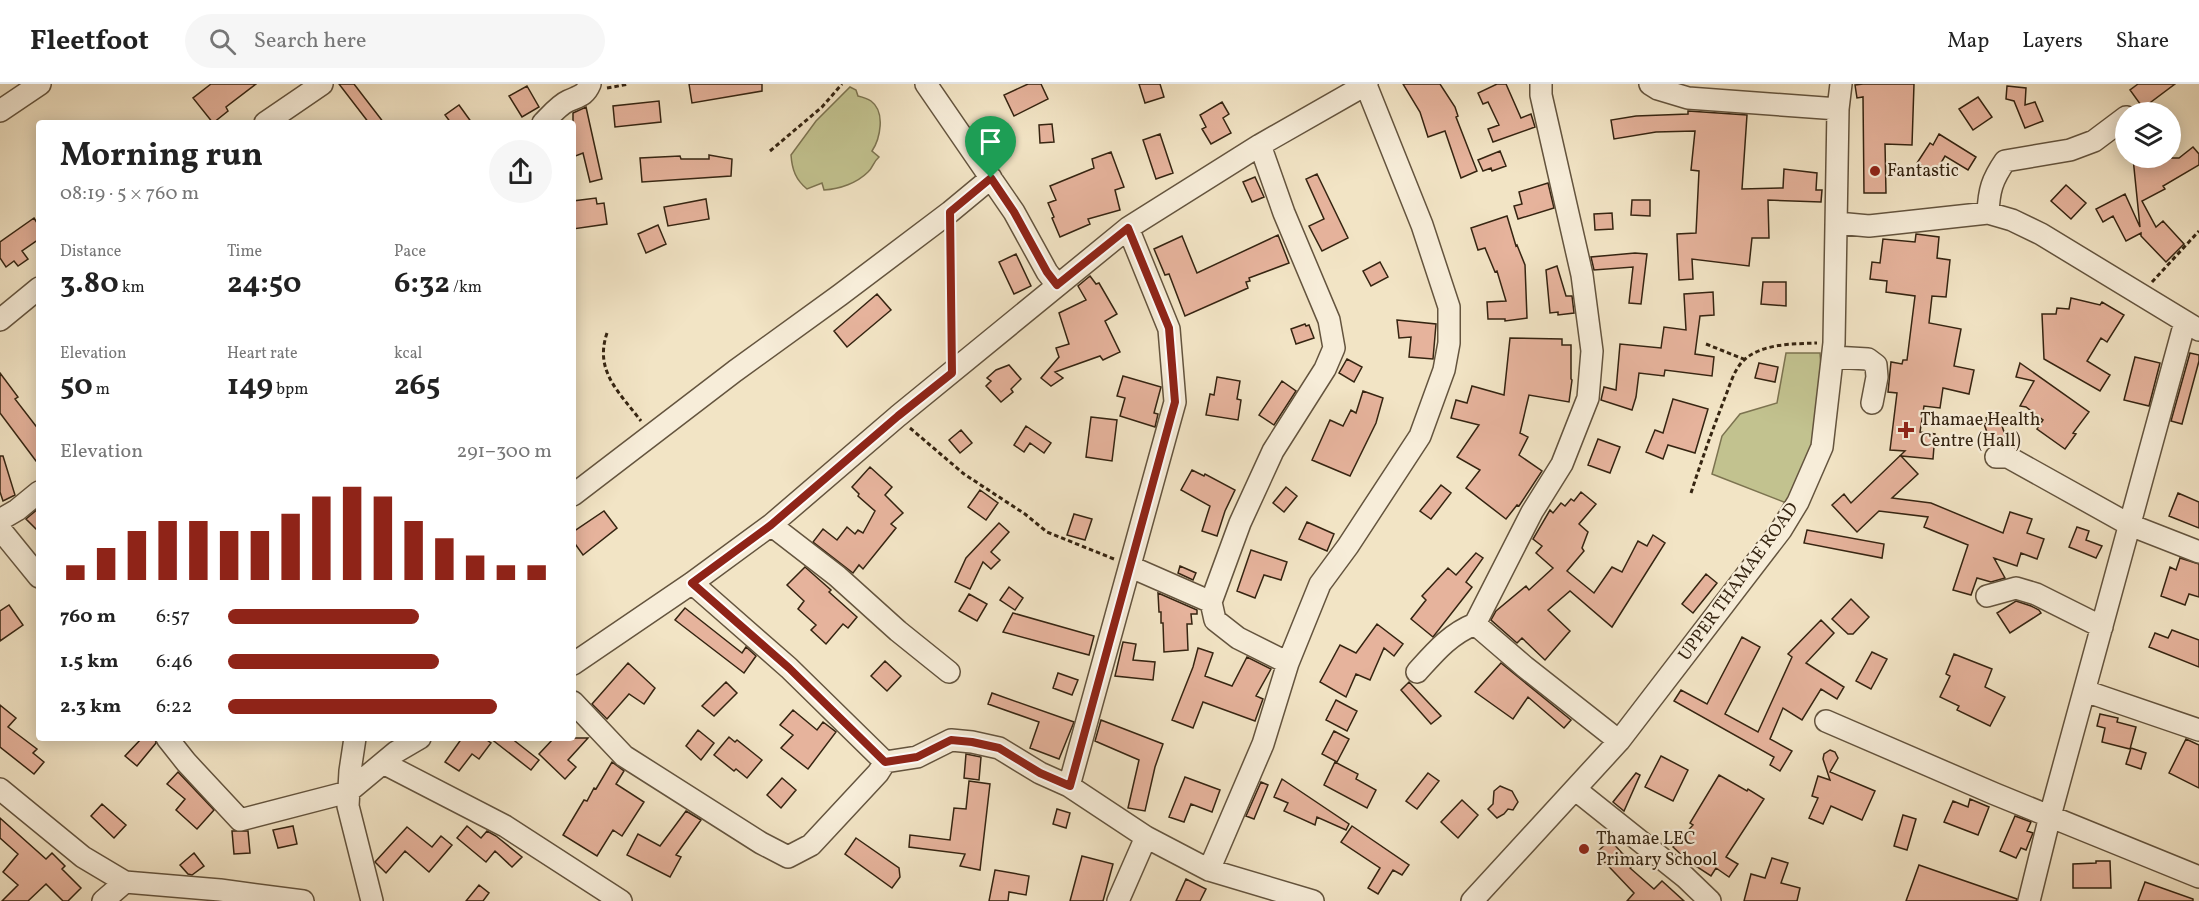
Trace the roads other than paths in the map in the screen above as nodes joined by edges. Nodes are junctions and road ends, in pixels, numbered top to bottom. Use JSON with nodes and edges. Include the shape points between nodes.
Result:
{"nodes":[{"id":1,"x":40,"y":84,"type":"edge"},
{"id":2,"x":590,"y":84,"type":"edge"},
{"id":3,"x":926,"y":84,"type":"edge"},
{"id":4,"x":1366,"y":84,"type":"edge"},
{"id":5,"x":1541,"y":84,"type":"edge"},
{"id":6,"x":1650,"y":84,"type":"edge"},
{"id":7,"x":1841,"y":84,"type":"edge"},
{"id":8,"x":311,"y":87,"type":"edge"},
{"id":9,"x":1838,"y":109,"type":"junction"},
{"id":10,"x":0,"y":111,"type":"edge"},
{"id":11,"x":269,"y":120,"type":"edge"},
{"id":12,"x":546,"y":120,"type":"edge"},
{"id":13,"x":2115,"y":125,"type":"edge"},
{"id":14,"x":1260,"y":145,"type":"junction"},
{"id":15,"x":991,"y":178,"type":"junction"},
{"id":16,"x":1988,"y":213,"type":"junction"},
{"id":17,"x":1837,"y":223,"type":"junction"},
{"id":18,"x":1128,"y":228,"type":"junction"},
{"id":19,"x":1057,"y":285,"type":"junction"},
{"id":20,"x":36,"y":290,"type":"edge"},
{"id":21,"x":0,"y":320,"type":"edge"},
{"id":22,"x":2192,"y":326,"type":"edge"},
{"id":23,"x":1834,"y":350,"type":"junction"},
{"id":24,"x":1872,"y":403,"type":"dead end"},
{"id":25,"x":1996,"y":456,"type":"dead end"},
{"id":26,"x":576,"y":493,"type":"edge"},
{"id":27,"x":36,"y":494,"type":"edge"},
{"id":28,"x":0,"y":520,"type":"edge"},
{"id":29,"x":771,"y":525,"type":"junction"},
{"id":30,"x":2130,"y":525,"type":"junction"},
{"id":31,"x":0,"y":529,"type":"edge"},
{"id":32,"x":2199,"y":552,"type":"edge"},
{"id":33,"x":1131,"y":567,"type":"junction"},
{"id":34,"x":36,"y":574,"type":"edge"},
{"id":35,"x":692,"y":583,"type":"junction"},
{"id":36,"x":1987,"y":596,"type":"dead end"},
{"id":37,"x":1211,"y":602,"type":"junction"},
{"id":38,"x":1475,"y":624,"type":"junction"},
{"id":39,"x":2103,"y":627,"type":"junction"},
{"id":40,"x":576,"y":662,"type":"edge"},
{"id":41,"x":1288,"y":663,"type":"junction"},
{"id":42,"x":949,"y":672,"type":"dead end"},
{"id":43,"x":1417,"y":672,"type":"dead end"},
{"id":44,"x":2085,"y":691,"type":"junction"},
{"id":45,"x":576,"y":705,"type":"edge"},
{"id":46,"x":1826,"y":721,"type":"dead end"},
{"id":47,"x":2199,"y":730,"type":"edge"},
{"id":48,"x":169,"y":741,"type":"edge"},
{"id":49,"x":355,"y":741,"type":"edge"},
{"id":50,"x":415,"y":741,"type":"edge"},
{"id":51,"x":1619,"y":741,"type":"junction"},
{"id":52,"x":885,"y":762,"type":"junction"},
{"id":53,"x":383,"y":763,"type":"junction"},
{"id":54,"x":1070,"y":786,"type":"junction"},
{"id":55,"x":0,"y":789,"type":"edge"},
{"id":56,"x":1576,"y":790,"type":"junction"},
{"id":57,"x":348,"y":792,"type":"junction"},
{"id":58,"x":2049,"y":816,"type":"junction"},
{"id":59,"x":1146,"y":837,"type":"junction"},
{"id":60,"x":1209,"y":870,"type":"junction"},
{"id":61,"x":2199,"y":877,"type":"edge"},
{"id":62,"x":125,"y":882,"type":"junction"},
{"id":63,"x":210,"y":895,"type":"edge"},
{"id":64,"x":103,"y":901,"type":"edge"},
{"id":65,"x":303,"y":901,"type":"edge"},
{"id":66,"x":372,"y":901,"type":"edge"},
{"id":67,"x":621,"y":901,"type":"edge"},
{"id":68,"x":1118,"y":901,"type":"edge"},
{"id":69,"x":1313,"y":901,"type":"edge"},
{"id":70,"x":1472,"y":901,"type":"edge"},
{"id":71,"x":1710,"y":901,"type":"edge"},
{"id":72,"x":2029,"y":901,"type":"edge"}],
"edges":[{"from":1,"to":10,"type":"street"},
{"from":2,"to":12,"type":"street","via":[[579,98],[567,101]]},
{"from":3,"to":15,"type":"street"},
{"from":4,"to":14,"type":"street"},
{"from":4,"to":41,"type":"street","via":[[1422,225],[1449,307],[1449,343],[1444,370],[1420,436],[1320,584]]},
{"from":5,"to":38,"type":"street","via":[[1582,275],[1592,351],[1588,398],[1562,464],[1532,512]]},
{"from":6,"to":9,"type":"street","via":[[1688,99]]},
{"from":7,"to":9,"type":"street","name":"UPPER THAMAE ROAD"},
{"from":8,"to":11,"type":"street"},
{"from":9,"to":17,"type":"street","name":"UPPER THAMAE ROAD"},
{"from":13,"to":16,"type":"street","via":[[2094,141],[2070,150],[2005,161],[1992,181]]},
{"from":14,"to":18,"type":"street"},
{"from":14,"to":37,"type":"street","via":[[1329,320],[1334,348],[1273,451],[1240,523]]},
{"from":15,"to":19,"type":"street"},
{"from":15,"to":26,"type":"street"},
{"from":16,"to":17,"type":"street","via":[[1869,226]]},
{"from":16,"to":22,"type":"street","via":[[2041,234]]},
{"from":17,"to":23,"type":"street","name":"UPPER THAMAE ROAD"},
{"from":18,"to":19,"type":"street"},
{"from":18,"to":33,"type":"street","via":[[1169,328],[1175,402]]},
{"from":19,"to":29,"type":"street"},
{"from":20,"to":21,"type":"street"},
{"from":22,"to":30,"type":"street"},
{"from":23,"to":24,"type":"street","via":[[1876,365]]},
{"from":23,"to":51,"type":"street","name":"UPPER THAMAE ROAD","via":[[1822,447],[1798,502],[1781,531]]},
{"from":25,"to":30,"type":"street","via":[[2008,457]]},
{"from":27,"to":28,"type":"street"},
{"from":29,"to":35,"type":"street"},
{"from":29,"to":42,"type":"street"},
{"from":30,"to":32,"type":"street"},
{"from":30,"to":39,"type":"street"},
{"from":31,"to":34,"type":"street"},
{"from":33,"to":37,"type":"street"},
{"from":33,"to":54,"type":"street"},
{"from":35,"to":40,"type":"street"},
{"from":35,"to":52,"type":"street","via":[[789,668]]},
{"from":36,"to":39,"type":"street","via":[[2016,588]]},
{"from":37,"to":41,"type":"street","via":[[1215,620],[1238,638]]},
{"from":38,"to":43,"type":"street","via":[[1444,642]]},
{"from":38,"to":51,"type":"street"},
{"from":39,"to":44,"type":"street"},
{"from":41,"to":60,"type":"street","via":[[1263,744]]},
{"from":44,"to":47,"type":"street"},
{"from":44,"to":58,"type":"street"},
{"from":45,"to":52,"type":"street","via":[[624,756],[788,857],[811,845]]},
{"from":46,"to":58,"type":"street"},
{"from":48,"to":57,"type":"street","via":[[240,820]]},
{"from":49,"to":57,"type":"street"},
{"from":50,"to":53,"type":"street"},
{"from":51,"to":56,"type":"street","name":"UPPER THAMAE ROAD"},
{"from":52,"to":54,"type":"street","via":[[917,757],[951,740],[972,742],[999,748]]},
{"from":53,"to":57,"type":"street"},
{"from":53,"to":67,"type":"street","via":[[505,826]]},
{"from":54,"to":59,"type":"street"},
{"from":55,"to":62,"type":"street","via":[[83,857]]},
{"from":56,"to":70,"type":"street","name":"UPPER THAMAE ROAD"},
{"from":56,"to":71,"type":"street"},
{"from":57,"to":66,"type":"street","via":[[348,806]]},
{"from":58,"to":61,"type":"street"},
{"from":58,"to":72,"type":"street"},
{"from":59,"to":60,"type":"street"},
{"from":59,"to":68,"type":"street"},
{"from":60,"to":69,"type":"street"},
{"from":62,"to":63,"type":"street"},
{"from":62,"to":64,"type":"street"},
{"from":63,"to":65,"type":"street"}]}
